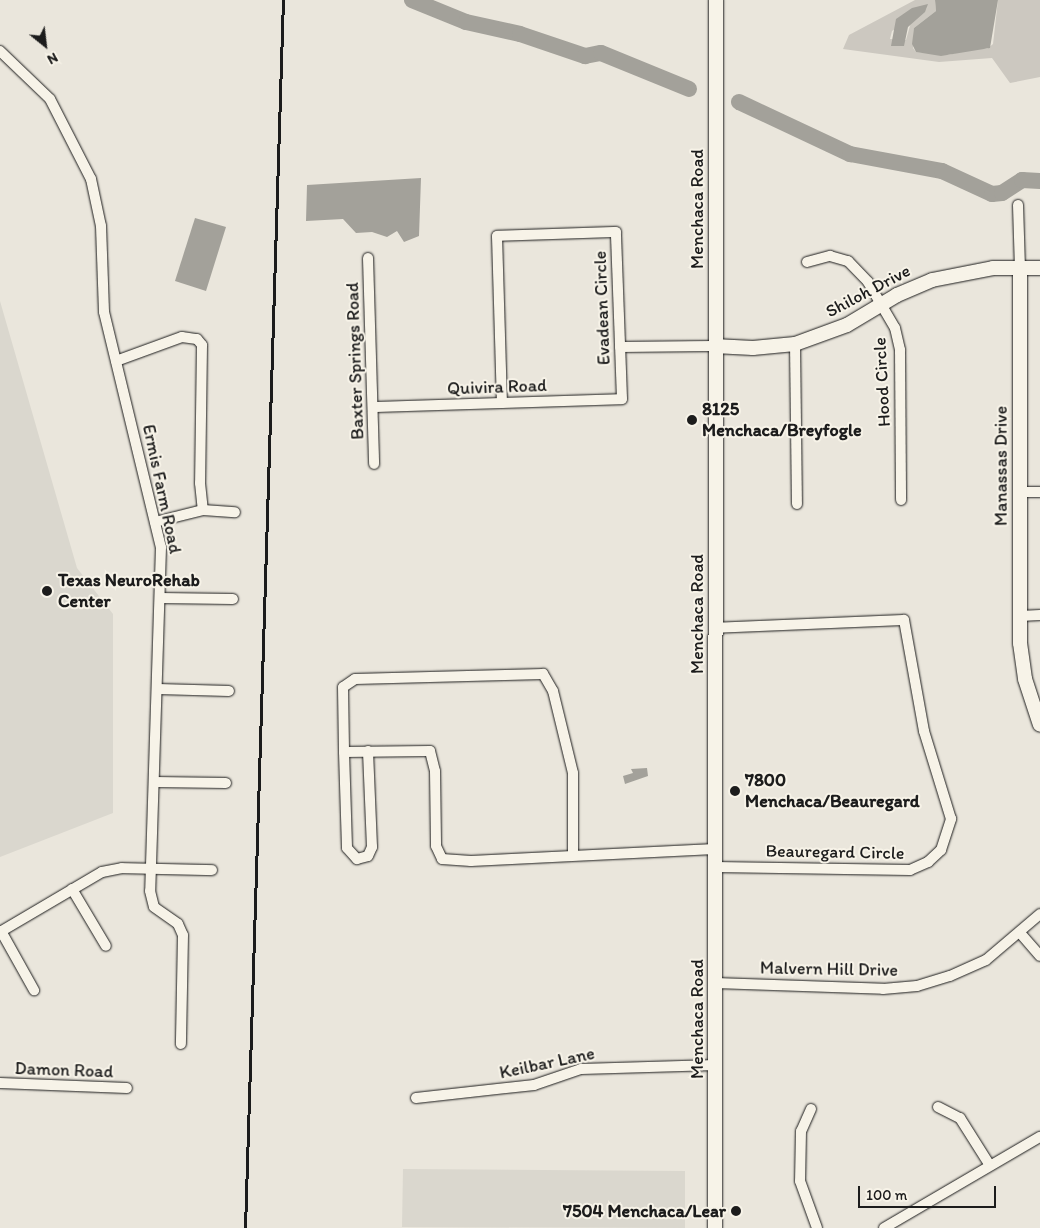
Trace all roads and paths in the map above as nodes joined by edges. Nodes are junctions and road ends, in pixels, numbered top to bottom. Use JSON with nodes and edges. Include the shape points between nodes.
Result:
{"nodes":[{"id":1,"x":716,"y":0,"type":"edge"},
{"id":2,"x":0,"y":51,"type":"edge"},
{"id":3,"x":1018,"y":205,"type":"dead end"},
{"id":4,"x":368,"y":258,"type":"dead end"},
{"id":5,"x":807,"y":262,"type":"dead end"},
{"id":6,"x":1020,"y":268,"type":"junction"},
{"id":7,"x":1040,"y":268,"type":"edge"},
{"id":8,"x":882,"y":303,"type":"junction"},
{"id":9,"x":795,"y":344,"type":"junction"},
{"id":10,"x":714,"y":346,"type":"junction"},
{"id":11,"x":620,"y":347,"type":"junction"},
{"id":12,"x":116,"y":361,"type":"junction"},
{"id":13,"x":622,"y":399,"type":"joint"},
{"id":14,"x":502,"y":403,"type":"junction"},
{"id":15,"x":373,"y":407,"type":"junction"},
{"id":16,"x":374,"y":464,"type":"dead end"},
{"id":17,"x":1020,"y":492,"type":"junction"},
{"id":18,"x":1040,"y":492,"type":"edge"},
{"id":19,"x":901,"y":500,"type":"dead end"},
{"id":20,"x":797,"y":504,"type":"dead end"},
{"id":21,"x":203,"y":510,"type":"junction"},
{"id":22,"x":235,"y":512,"type":"dead end"},
{"id":23,"x":155,"y":522,"type":"junction"},
{"id":24,"x":160,"y":598,"type":"junction"},
{"id":25,"x":233,"y":599,"type":"dead end"},
{"id":26,"x":1040,"y":615,"type":"edge"},
{"id":27,"x":1020,"y":616,"type":"junction"},
{"id":28,"x":716,"y":628,"type":"junction"},
{"id":29,"x":158,"y":689,"type":"junction"},
{"id":30,"x":229,"y":690,"type":"dead end"},
{"id":31,"x":1040,"y":725,"type":"edge"},
{"id":32,"x":368,"y":751,"type":"junction"},
{"id":33,"x":344,"y":752,"type":"junction"},
{"id":34,"x":155,"y":782,"type":"junction"},
{"id":35,"x":226,"y":783,"type":"dead end"},
{"id":36,"x":716,"y":849,"type":"junction"},
{"id":37,"x":574,"y":855,"type":"junction"},
{"id":38,"x":715,"y":867,"type":"junction"},
{"id":39,"x":151,"y":868,"type":"junction"},
{"id":40,"x":212,"y":870,"type":"dead end"},
{"id":41,"x":72,"y":889,"type":"junction"},
{"id":42,"x":1040,"y":914,"type":"edge"},
{"id":43,"x":0,"y":932,"type":"edge"},
{"id":44,"x":1021,"y":934,"type":"junction"},
{"id":45,"x":106,"y":946,"type":"dead end"},
{"id":46,"x":1040,"y":956,"type":"edge"},
{"id":47,"x":715,"y":983,"type":"junction"},
{"id":48,"x":34,"y":990,"type":"dead end"},
{"id":49,"x":180,"y":1044,"type":"dead end"},
{"id":50,"x":716,"y":1066,"type":"junction"},
{"id":51,"x":0,"y":1083,"type":"edge"},
{"id":52,"x":126,"y":1088,"type":"dead end"},
{"id":53,"x":416,"y":1098,"type":"dead end"},
{"id":54,"x":938,"y":1107,"type":"dead end"},
{"id":55,"x":811,"y":1109,"type":"dead end"},
{"id":56,"x":1040,"y":1137,"type":"edge"},
{"id":57,"x":990,"y":1164,"type":"junction"},
{"id":58,"x":714,"y":1228,"type":"edge"},
{"id":59,"x":817,"y":1228,"type":"edge"},
{"id":60,"x":884,"y":1228,"type":"edge"}],
"edges":[{"from":1,"to":10,"type":"main road","name":"Menchaca Road"},
{"from":2,"to":12,"type":"street","name":"Ermis Farm Road","via":[[32,79],[58,112],[90,179],[101,226],[102,297]]},
{"from":3,"to":6,"type":"street","name":"Manassas Drive"},
{"from":4,"to":15,"type":"street","name":"Baxter Springs Road"},
{"from":5,"to":8,"type":"street","name":"Hood Circle","via":[[830,256],[848,261],[862,273]]},
{"from":6,"to":7,"type":"main road","name":"Shiloh Drive"},
{"from":6,"to":8,"type":"main road","name":"Shiloh Drive","via":[[951,274],[912,287]]},
{"from":6,"to":17,"type":"main road","name":"Manassas Drive"},
{"from":8,"to":9,"type":"main road","name":"Shiloh Drive","via":[[847,325]]},
{"from":8,"to":19,"type":"street","name":"Hood Circle","via":[[895,328],[900,350]]},
{"from":9,"to":10,"type":"main road","name":"Shiloh Drive","via":[[753,348]]},
{"from":9,"to":20,"type":"street"},
{"from":10,"to":11,"type":"street"},
{"from":10,"to":28,"type":"main road","name":"Menchaca Road"},
{"from":11,"to":13,"type":"street","name":"Evadean Circle"},
{"from":11,"to":14,"type":"street","name":"Evadean Circle","via":[[616,232],[497,236]]},
{"from":12,"to":21,"type":"street","via":[[182,337],[190,336],[202,345],[200,483]]},
{"from":12,"to":23,"type":"street","name":"Ermis Farm Road"},
{"from":13,"to":14,"type":"street","name":"Quivira Road"},
{"from":14,"to":15,"type":"street","name":"Quivira Road"},
{"from":15,"to":16,"type":"street","name":"Baxter Springs Road"},
{"from":17,"to":18,"type":"street"},
{"from":17,"to":27,"type":"main road","name":"Manassas Drive"},
{"from":21,"to":22,"type":"street"},
{"from":21,"to":23,"type":"street"},
{"from":23,"to":24,"type":"street","name":"Ermis Farm Road","via":[[161,554]]},
{"from":24,"to":25,"type":"street"},
{"from":24,"to":29,"type":"street","name":"Ermis Farm Road"},
{"from":26,"to":27,"type":"street"},
{"from":27,"to":31,"type":"main road","name":"Manassas Drive","via":[[1021,658]]},
{"from":28,"to":36,"type":"main road","name":"Menchaca Road"},
{"from":28,"to":38,"type":"street","name":"Beauregard Circle","via":[[904,620],[922,723],[951,819],[942,850],[910,870]]},
{"from":29,"to":30,"type":"street"},
{"from":29,"to":34,"type":"street","name":"Ermis Farm Road"},
{"from":32,"to":33,"type":"street"},
{"from":32,"to":33,"type":"street","via":[[372,847],[368,856],[357,859],[347,848]]},
{"from":32,"to":37,"type":"street","via":[[430,751],[435,771],[436,846],[442,859],[471,861]]},
{"from":33,"to":37,"type":"street","via":[[341,704],[347,682],[451,674],[543,674],[553,691],[573,773]]},
{"from":34,"to":35,"type":"street"},
{"from":34,"to":39,"type":"street","name":"Ermis Farm Road"},
{"from":36,"to":37,"type":"street"},
{"from":36,"to":38,"type":"main road","name":"Menchaca Road"},
{"from":38,"to":47,"type":"main road","name":"Menchaca Road"},
{"from":39,"to":40,"type":"street"},
{"from":39,"to":41,"type":"street","via":[[102,872]]},
{"from":39,"to":49,"type":"street","name":"Ermis Farm Road","via":[[152,904],[178,924],[183,935]]},
{"from":41,"to":43,"type":"street"},
{"from":41,"to":45,"type":"street"},
{"from":42,"to":44,"type":"street","name":"Malvern Hill Drive"},
{"from":43,"to":48,"type":"street"},
{"from":44,"to":46,"type":"street"},
{"from":44,"to":47,"type":"street","name":"Malvern Hill Drive","via":[[969,969],[917,986],[883,989]]},
{"from":47,"to":50,"type":"main road","name":"Menchaca Road"},
{"from":50,"to":53,"type":"street","name":"Keilbar Lane","via":[[581,1069],[534,1085]]},
{"from":50,"to":58,"type":"main road","name":"Menchaca Road"},
{"from":51,"to":52,"type":"street","name":"Damon Road"},
{"from":54,"to":57,"type":"street","via":[[960,1118]]},
{"from":55,"to":59,"type":"street","via":[[800,1139],[800,1181]]},
{"from":56,"to":57,"type":"street"},
{"from":57,"to":60,"type":"street"}]}
